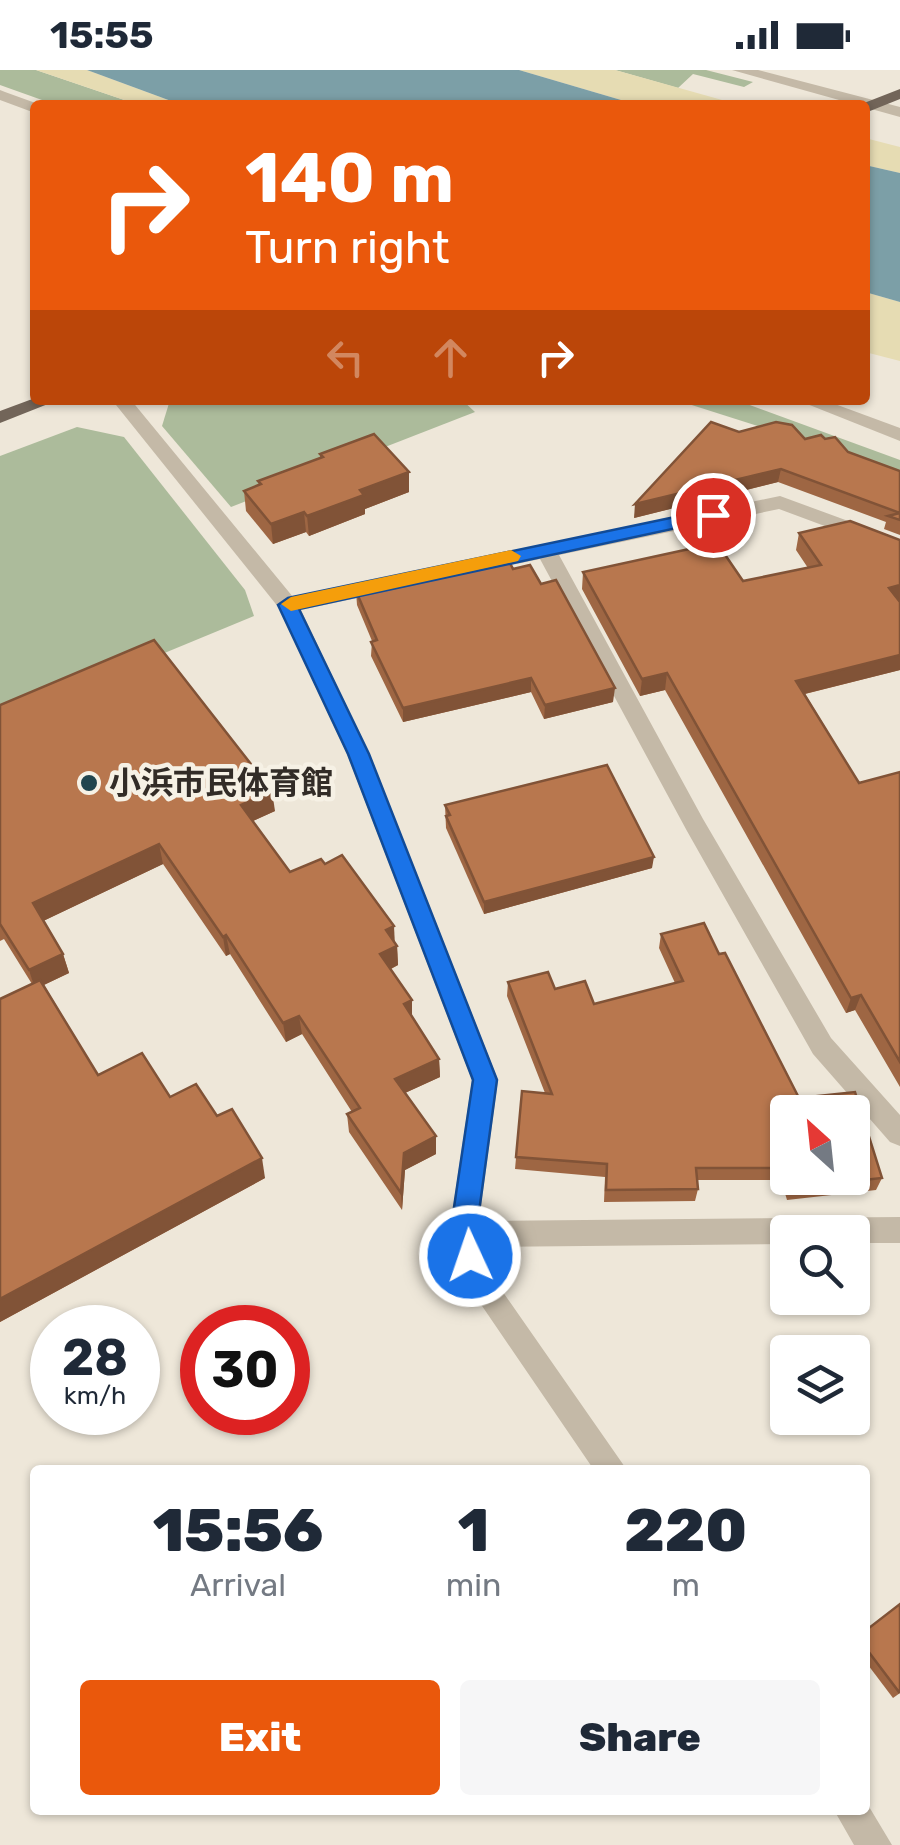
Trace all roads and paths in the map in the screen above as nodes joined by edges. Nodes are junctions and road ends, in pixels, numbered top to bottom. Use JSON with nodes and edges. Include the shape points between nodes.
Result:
{"nodes":[{"id":1,"x":740,"y":70,"type":"edge"},
{"id":2,"x":900,"y":94,"type":"edge"},
{"id":3,"x":0,"y":96,"type":"edge"},
{"id":4,"x":845,"y":100,"type":"edge"},
{"id":5,"x":30,"y":106,"type":"edge"},
{"id":6,"x":870,"y":107,"type":"edge"},
{"id":7,"x":870,"y":107,"type":"edge"},
{"id":8,"x":900,"y":112,"type":"edge"},
{"id":9,"x":35,"y":405,"type":"edge"},
{"id":10,"x":125,"y":405,"type":"edge"},
{"id":11,"x":820,"y":405,"type":"edge"},
{"id":12,"x":0,"y":417,"type":"edge"},
{"id":13,"x":900,"y":434,"type":"edge"},
{"id":14,"x":900,"y":548,"type":"edge"},
{"id":15,"x":544,"y":549,"type":"junction"},
{"id":16,"x":288,"y":605,"type":"junction"},
{"id":17,"x":900,"y":1134,"type":"edge"},
{"id":18,"x":900,"y":1230,"type":"edge"},
{"id":19,"x":463,"y":1234,"type":"junction"},
{"id":20,"x":608,"y":1465,"type":"edge"},
{"id":21,"x":854,"y":1815,"type":"edge"},
{"id":22,"x":875,"y":1845,"type":"edge"}],
"edges":[{"from":1,"to":4,"type":"street"},
{"from":2,"to":6,"type":"main road"},
{"from":3,"to":5,"type":"street"},
{"from":7,"to":8,"type":"street"},
{"from":9,"to":12,"type":"main road"},
{"from":10,"to":16,"type":"street"},
{"from":11,"to":13,"type":"street"},
{"from":14,"to":15,"type":"street","via":[[780,502]]},
{"from":15,"to":16,"type":"street"},
{"from":15,"to":17,"type":"street","via":[[822,1046]]},
{"from":16,"to":19,"type":"street","via":[[358,754],[485,1080]]},
{"from":18,"to":19,"type":"street"},
{"from":19,"to":20,"type":"street","via":[[476,1278]]},
{"from":21,"to":22,"type":"street"}]}
